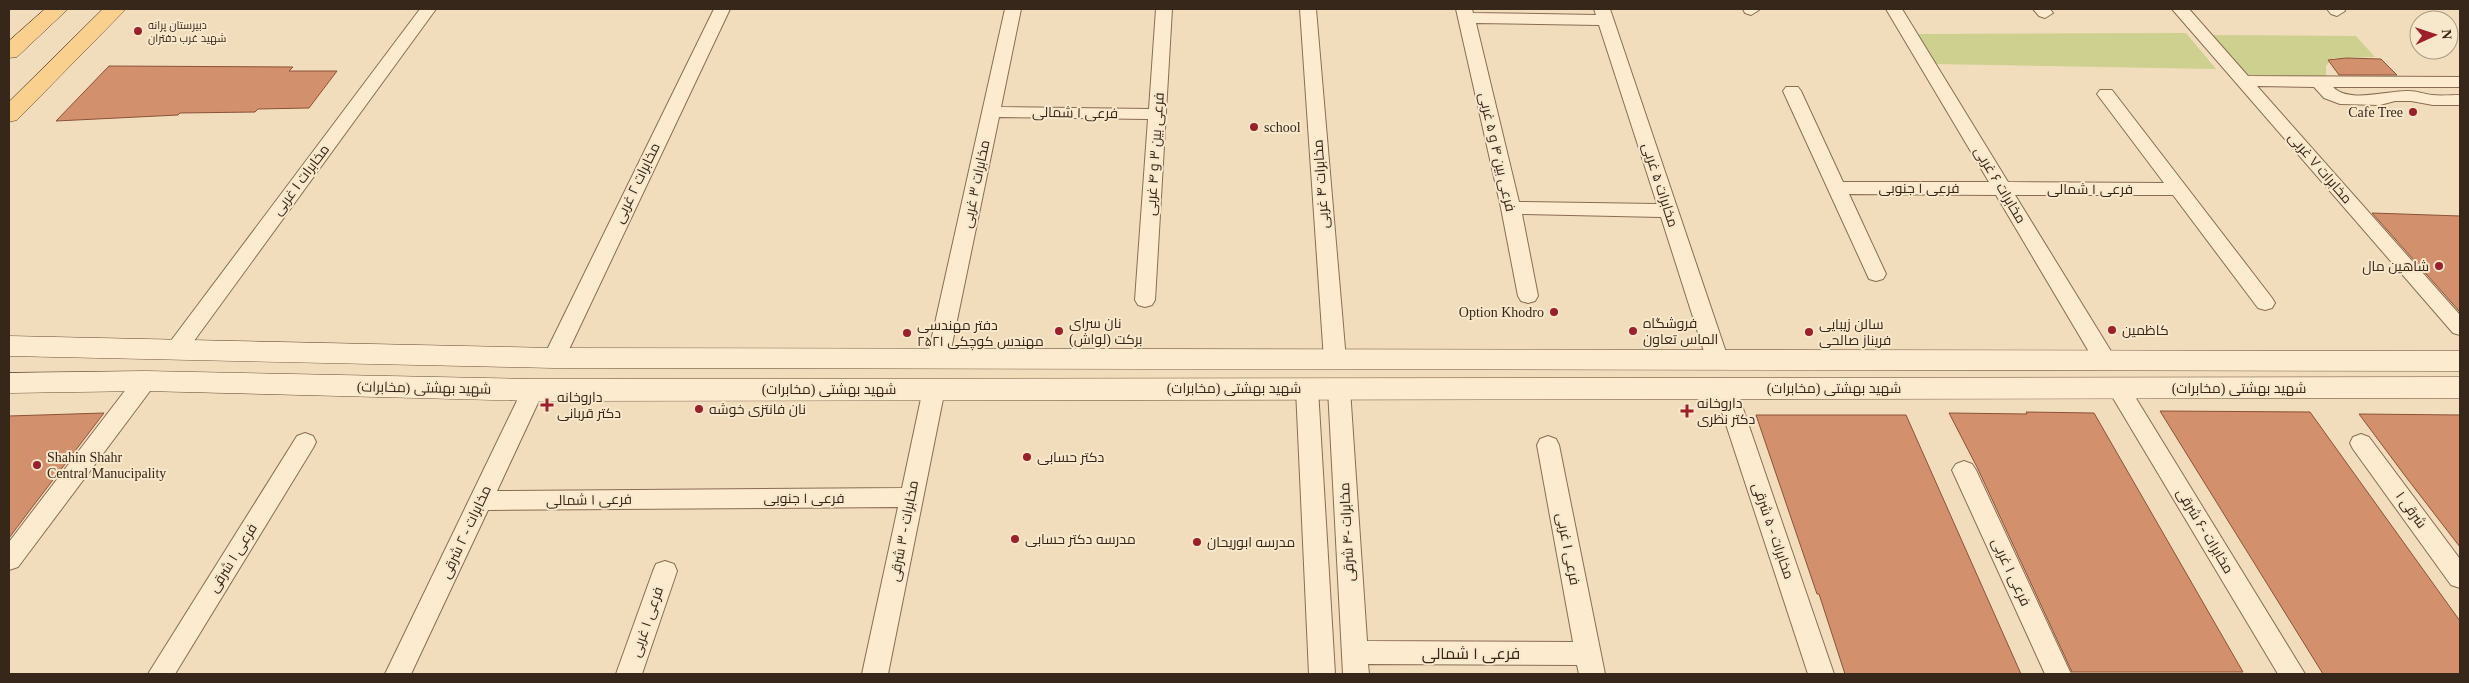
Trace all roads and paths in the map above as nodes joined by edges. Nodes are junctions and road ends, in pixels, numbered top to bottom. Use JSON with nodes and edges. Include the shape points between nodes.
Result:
{"nodes":[{"id":1,"x":57,"y":9,"type":"edge"},
{"id":2,"x":127,"y":9,"type":"edge"},
{"id":3,"x":428,"y":9,"type":"edge"},
{"id":4,"x":722,"y":9,"type":"edge"},
{"id":5,"x":1013,"y":9,"type":"edge"},
{"id":6,"x":1164,"y":9,"type":"edge"},
{"id":7,"x":1308,"y":9,"type":"edge"},
{"id":8,"x":1894,"y":9,"type":"edge"},
{"id":9,"x":2180,"y":9,"type":"edge"},
{"id":10,"x":1465,"y":13,"type":"edge"},
{"id":11,"x":1604,"y":14,"type":"edge"},
{"id":12,"x":109,"y":15,"type":"edge"},
{"id":13,"x":9,"y":52,"type":"edge"},
{"id":14,"x":2243,"y":81,"type":"junction"},
{"id":15,"x":2318,"y":81,"type":"junction"},
{"id":16,"x":2460,"y":82,"type":"edge"},
{"id":17,"x":1792,"y":91,"type":"dead end"},
{"id":18,"x":2106,"y":94,"type":"dead end"},
{"id":19,"x":2460,"y":100,"type":"edge"},
{"id":20,"x":992,"y":112,"type":"junction"},
{"id":21,"x":1157,"y":114,"type":"junction"},
{"id":22,"x":9,"y":115,"type":"edge"},
{"id":23,"x":1836,"y":188,"type":"junction"},
{"id":24,"x":2002,"y":189,"type":"junction"},
{"id":25,"x":2178,"y":190,"type":"junction"},
{"id":26,"x":1511,"y":208,"type":"junction"},
{"id":27,"x":1669,"y":211,"type":"junction"},
{"id":28,"x":1876,"y":274,"type":"dead end"},
{"id":29,"x":1528,"y":296,"type":"dead end"},
{"id":30,"x":1145,"y":300,"type":"dead end"},
{"id":31,"x":2264,"y":303,"type":"dead end"},
{"id":32,"x":2460,"y":328,"type":"edge"},
{"id":33,"x":9,"y":346,"type":"edge"},
{"id":34,"x":175,"y":351,"type":"junction"},
{"id":35,"x":554,"y":358,"type":"junction"},
{"id":36,"x":938,"y":359,"type":"junction"},
{"id":37,"x":1335,"y":360,"type":"junction"},
{"id":38,"x":1718,"y":361,"type":"junction"},
{"id":39,"x":1868,"y":361,"type":"junction"},
{"id":40,"x":2106,"y":361,"type":"junction"},
{"id":41,"x":2460,"y":361,"type":"edge"},
{"id":42,"x":145,"y":381,"type":"junction"},
{"id":43,"x":9,"y":383,"type":"edge"},
{"id":44,"x":1724,"y":388,"type":"junction"},
{"id":45,"x":1879,"y":388,"type":"junction"},
{"id":46,"x":2118,"y":388,"type":"junction"},
{"id":47,"x":2460,"y":388,"type":"edge"},
{"id":48,"x":934,"y":389,"type":"junction"},
{"id":49,"x":1307,"y":389,"type":"junction"},
{"id":50,"x":1339,"y":389,"type":"junction"},
{"id":51,"x":533,"y":390,"type":"junction"},
{"id":52,"x":305,"y":442,"type":"dead end"},
{"id":53,"x":2361,"y":443,"type":"dead end"},
{"id":54,"x":1548,"y":445,"type":"dead end"},
{"id":55,"x":1964,"y":470,"type":"dead end"},
{"id":56,"x":911,"y":497,"type":"junction"},
{"id":57,"x":696,"y":498,"type":"joint"},
{"id":58,"x":481,"y":501,"type":"junction"},
{"id":59,"x":9,"y":560,"type":"edge"},
{"id":60,"x":665,"y":570,"type":"dead end"},
{"id":61,"x":2460,"y":578,"type":"edge"},
{"id":62,"x":1355,"y":663,"type":"edge"},
{"id":63,"x":1590,"y":664,"type":"edge"},
{"id":64,"x":161,"y":674,"type":"edge"},
{"id":65,"x":398,"y":674,"type":"edge"},
{"id":66,"x":629,"y":674,"type":"edge"},
{"id":67,"x":875,"y":674,"type":"edge"},
{"id":68,"x":1322,"y":674,"type":"edge"},
{"id":69,"x":1821,"y":674,"type":"edge"},
{"id":70,"x":2058,"y":674,"type":"edge"},
{"id":71,"x":2292,"y":674,"type":"edge"}],
"edges":[{"from":1,"to":13,"type":"main road"},
{"from":2,"to":12,"type":"main road"},
{"from":3,"to":34,"type":"street","name":"مخابرات ۱ غربی"},
{"from":4,"to":35,"type":"street","name":"مخابرات ۲ غربی"},
{"from":5,"to":20,"type":"street","name":"مخابرات ۳ غربی"},
{"from":6,"to":21,"type":"street","name":"فرعی بین ۳ و ۴ غربی"},
{"from":7,"to":37,"type":"street","name":"مخابرات ۴ غربی"},
{"from":8,"to":24,"type":"street","name":"مخابرات ۶ غربی"},
{"from":9,"to":14,"type":"street","name":"مخابرات ۷ غربی"},
{"from":10,"to":11,"type":"street"},
{"from":10,"to":26,"type":"street","name":"فرعی بین ۴ و ۵ غربی"},
{"from":11,"to":27,"type":"street","name":"مخابرات ۵ غربی"},
{"from":12,"to":22,"type":"main road"},
{"from":14,"to":15,"type":"street"},
{"from":14,"to":32,"type":"street","name":"مخابرات ۷ غربی"},
{"from":15,"to":16,"type":"street"},
{"from":15,"to":19,"type":"street","via":[[2340,99],[2380,100],[2411,96]]},
{"from":17,"to":23,"type":"street"},
{"from":18,"to":25,"type":"street"},
{"from":20,"to":21,"type":"street","name":"فرعی ۱ شمالی"},
{"from":20,"to":36,"type":"street","name":"مخابرات ۳ غربی"},
{"from":21,"to":30,"type":"street","name":"فرعی بین ۳ و ۴ غربی"},
{"from":23,"to":24,"type":"street","name":"فرعی ۱ جنوبی"},
{"from":23,"to":28,"type":"street"},
{"from":24,"to":25,"type":"street","name":"فرعی ۱ شمالی"},
{"from":24,"to":40,"type":"street","name":"مخابرات ۶ غربی"},
{"from":25,"to":31,"type":"street"},
{"from":26,"to":27,"type":"street"},
{"from":26,"to":29,"type":"street","name":"فرعی بین ۴ و ۵ غربی"},
{"from":27,"to":38,"type":"street","name":"مخابرات ۵ غربی"},
{"from":33,"to":34,"type":"main road","name":"شهید بهشتی (مخابرات)"},
{"from":34,"to":35,"type":"main road","name":"شهید بهشتی (مخابرات)"},
{"from":35,"to":36,"type":"main road","name":"شهید بهشتی (مخابرات)"},
{"from":36,"to":37,"type":"main road","name":"شهید بهشتی (مخابرات)"},
{"from":37,"to":38,"type":"main road","name":"شهید بهشتی (مخابرات)"},
{"from":38,"to":39,"type":"main road","name":"شهید بهشتی (مخابرات)"},
{"from":39,"to":40,"type":"main road","name":"شهید بهشتی (مخابرات)"},
{"from":39,"to":45,"type":"main road"},
{"from":40,"to":41,"type":"main road","name":"شهید بهشتی (مخابرات)"},
{"from":42,"to":43,"type":"main road","name":"شهید بهشتی (مخابرات)"},
{"from":42,"to":51,"type":"main road","name":"شهید بهشتی (مخابرات)"},
{"from":42,"to":59,"type":"street"},
{"from":44,"to":45,"type":"main road","name":"شهید بهشتی (مخابرات)"},
{"from":44,"to":50,"type":"main road","name":"شهید بهشتی (مخابرات)"},
{"from":44,"to":69,"type":"street","name":"مخابرات - ۵ شرقی"},
{"from":45,"to":46,"type":"main road","name":"شهید بهشتی (مخابرات)"},
{"from":46,"to":47,"type":"main road","name":"شهید بهشتی (مخابرات)"},
{"from":46,"to":71,"type":"street","name":"مخابرات -۶ شرقی"},
{"from":48,"to":49,"type":"main road","name":"شهید بهشتی (مخابرات)"},
{"from":48,"to":51,"type":"main road","name":"شهید بهشتی (مخابرات)"},
{"from":48,"to":56,"type":"street","name":"مخابرات - ۳ شرقی"},
{"from":49,"to":50,"type":"main road","name":"شهید بهشتی (مخابرات)"},
{"from":49,"to":68,"type":"street"},
{"from":50,"to":62,"type":"street","name":"مخابرات -۴ شرقی"},
{"from":51,"to":58,"type":"street","name":"مخابرات - ۲ شرقی"},
{"from":52,"to":64,"type":"street","name":"فرعی ۱ شرقی"},
{"from":53,"to":61,"type":"street","name":"شرقی ۱"},
{"from":54,"to":63,"type":"street","name":"فرعی ۱ غربی"},
{"from":55,"to":70,"type":"street","name":"فرعی ۱ غربی"},
{"from":56,"to":57,"type":"street","name":"فرعی ۱ جنوبی"},
{"from":56,"to":67,"type":"street","name":"مخابرات - ۳ شرقی"},
{"from":57,"to":58,"type":"street","name":"فرعی ۱ شمالی"},
{"from":58,"to":65,"type":"street","name":"مخابرات - ۲ شرقی"},
{"from":60,"to":66,"type":"street","name":"فرعی ۱ غربی"},
{"from":62,"to":63,"type":"street","name":"فرعی ۱ شمالی"}]}
